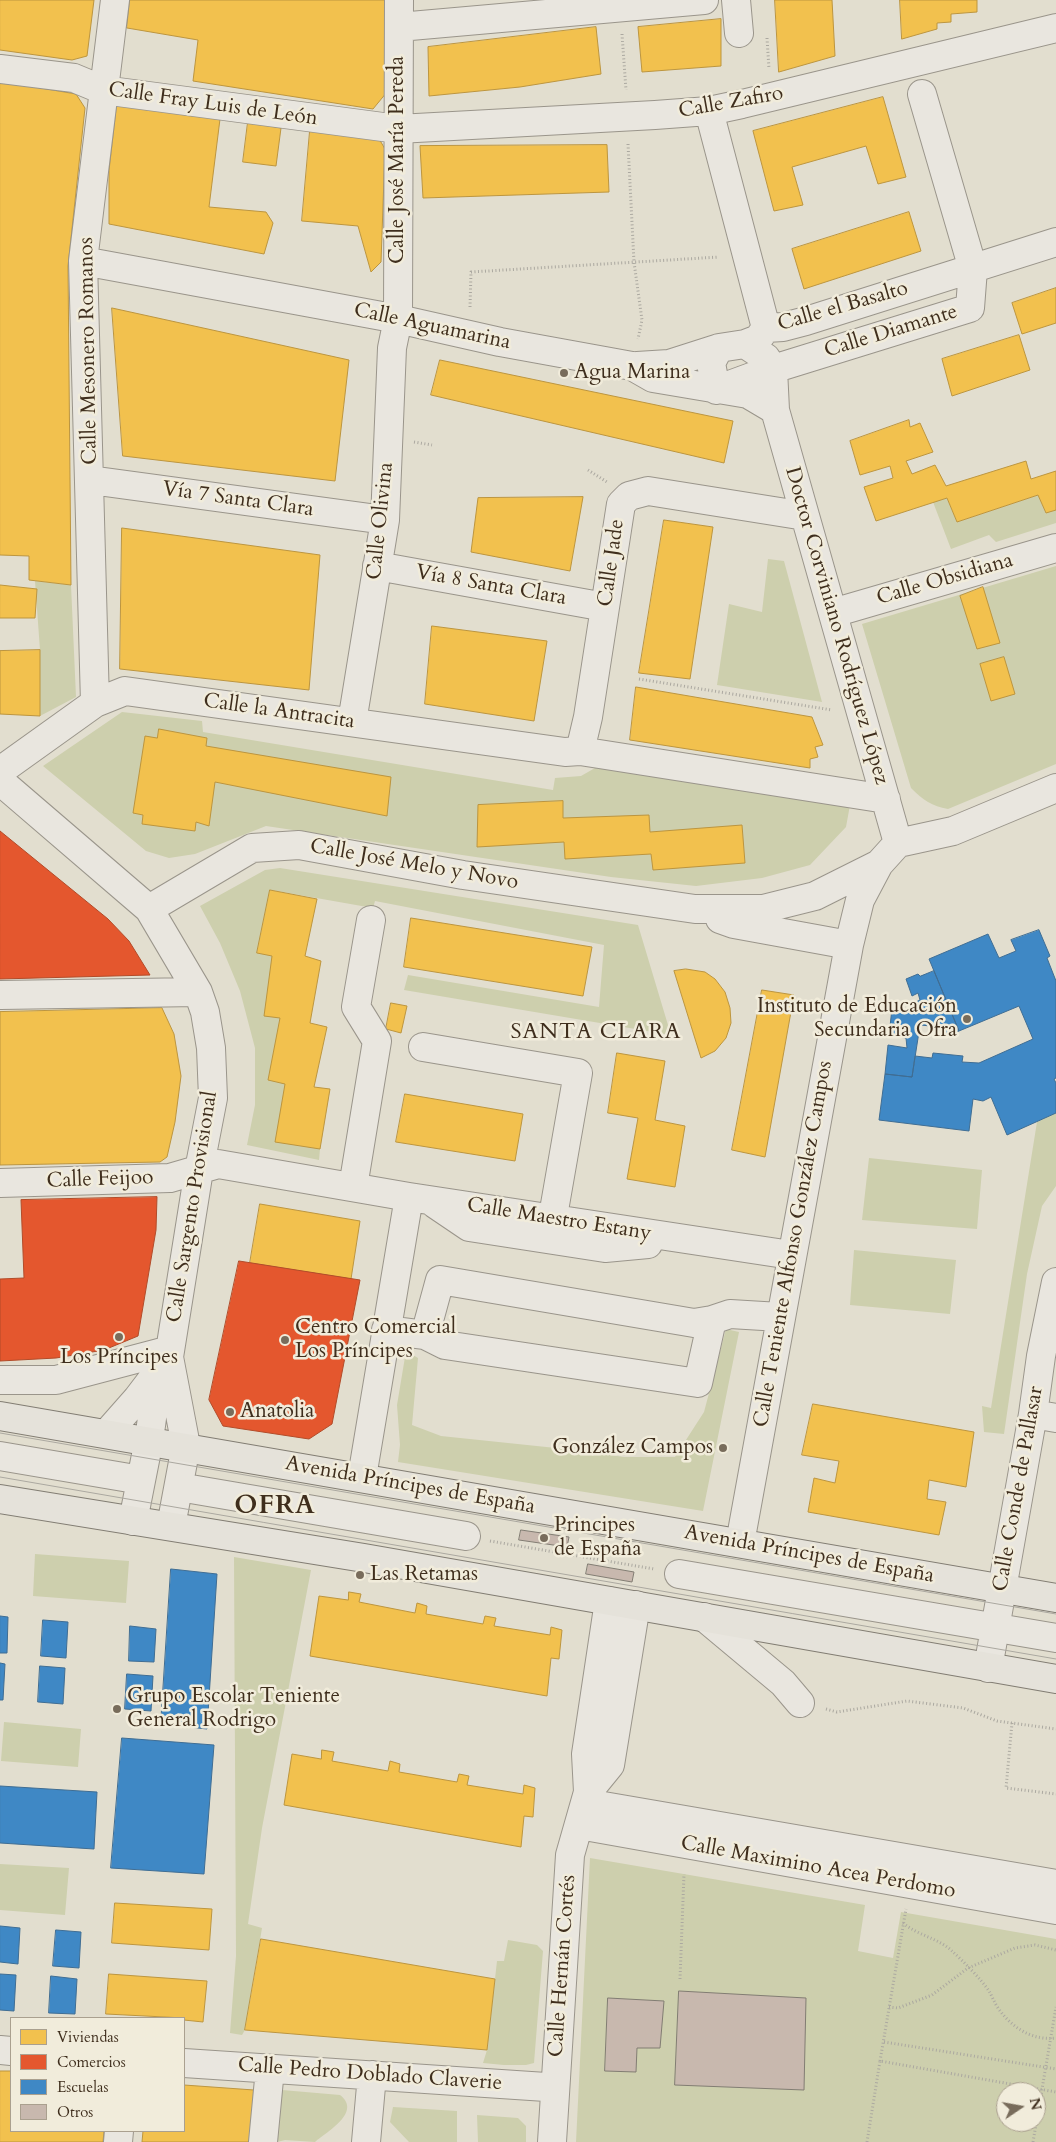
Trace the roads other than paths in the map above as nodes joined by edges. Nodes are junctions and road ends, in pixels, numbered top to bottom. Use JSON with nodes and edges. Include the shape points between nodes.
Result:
{"nodes":[{"id":1,"x":115,"y":0,"type":"edge"},
{"id":2,"x":399,"y":0,"type":"edge"},
{"id":3,"x":704,"y":0,"type":"edge"},
{"id":4,"x":736,"y":0,"type":"edge"},
{"id":5,"x":399,"y":27,"type":"junction"},
{"id":6,"x":1056,"y":28,"type":"edge"},
{"id":7,"x":739,"y":33,"type":"dead end"},
{"id":8,"x":0,"y":68,"type":"edge"},
{"id":9,"x":103,"y":90,"type":"junction"},
{"id":10,"x":922,"y":94,"type":"dead end"},
{"id":11,"x":709,"y":111,"type":"junction"},
{"id":12,"x":398,"y":130,"type":"junction"},
{"id":13,"x":1056,"y":242,"type":"edge"},
{"id":14,"x":84,"y":261,"type":"junction"},
{"id":15,"x":973,"y":269,"type":"junction"},
{"id":16,"x":398,"y":319,"type":"junction"},
{"id":17,"x":766,"y":328,"type":"junction"},
{"id":18,"x":732,"y":346,"type":"junction"},
{"id":19,"x":632,"y":366,"type":"junction"},
{"id":20,"x":772,"y":369,"type":"junction"},
{"id":21,"x":716,"y":390,"type":"junction"},
{"id":22,"x":774,"y":410,"type":"junction"},
{"id":23,"x":90,"y":480,"type":"junction"},
{"id":24,"x":805,"y":516,"type":"junction"},
{"id":25,"x":386,"y":520,"type":"junction"},
{"id":26,"x":1056,"y":548,"type":"edge"},
{"id":27,"x":378,"y":566,"type":"junction"},
{"id":28,"x":605,"y":607,"type":"junction"},
{"id":29,"x":833,"y":613,"type":"junction"},
{"id":30,"x":95,"y":703,"type":"junction"},
{"id":31,"x":352,"y":722,"type":"junction"},
{"id":32,"x":580,"y":751,"type":"junction"},
{"id":33,"x":0,"y":771,"type":"edge"},
{"id":34,"x":0,"y":781,"type":"edge"},
{"id":35,"x":1056,"y":788,"type":"edge"},
{"id":36,"x":887,"y":802,"type":"junction"},
{"id":37,"x":953,"y":831,"type":"junction"},
{"id":38,"x":898,"y":843,"type":"junction"},
{"id":39,"x":879,"y":864,"type":"junction"},
{"id":40,"x":149,"y":909,"type":"junction"},
{"id":41,"x":695,"y":909,"type":"junction"},
{"id":42,"x":371,"y":920,"type":"dead end"},
{"id":43,"x":849,"y":945,"type":"junction"},
{"id":44,"x":198,"y":992,"type":"junction"},
{"id":45,"x":0,"y":995,"type":"edge"},
{"id":46,"x":423,"y":1047,"type":"dead end"},
{"id":47,"x":199,"y":1170,"type":"junction"},
{"id":48,"x":0,"y":1183,"type":"edge"},
{"id":49,"x":353,"y":1187,"type":"junction"},
{"id":50,"x":419,"y":1198,"type":"junction"},
{"id":51,"x":551,"y":1229,"type":"junction"},
{"id":52,"x":791,"y":1255,"type":"junction"},
{"id":53,"x":1056,"y":1282,"type":"edge"},
{"id":54,"x":780,"y":1318,"type":"junction"},
{"id":55,"x":712,"y":1320,"type":"junction"},
{"id":56,"x":386,"y":1330,"type":"junction"},
{"id":57,"x":425,"y":1335,"type":"junction"},
{"id":58,"x":1048,"y":1357,"type":"edge"},
{"id":59,"x":166,"y":1360,"type":"junction"},
{"id":60,"x":0,"y":1380,"type":"edge"},
{"id":61,"x":0,"y":1416,"type":"edge"},
{"id":62,"x":1045,"y":1416,"type":"edge"},
{"id":63,"x":107,"y":1433,"type":"junction"},
{"id":64,"x":149,"y":1440,"type":"junction"},
{"id":65,"x":186,"y":1446,"type":"junction"},
{"id":66,"x":0,"y":1456,"type":"edge"},
{"id":67,"x":362,"y":1477,"type":"junction"},
{"id":68,"x":141,"y":1480,"type":"junction"},
{"id":69,"x":178,"y":1487,"type":"junction"},
{"id":70,"x":0,"y":1499,"type":"edge"},
{"id":71,"x":133,"y":1521,"type":"junction"},
{"id":72,"x":171,"y":1526,"type":"junction"},
{"id":73,"x":466,"y":1536,"type":"road end"},
{"id":74,"x":740,"y":1543,"type":"junction"},
{"id":75,"x":679,"y":1574,"type":"road end"},
{"id":76,"x":1002,"y":1588,"type":"junction"},
{"id":77,"x":1056,"y":1598,"type":"edge"},
{"id":78,"x":609,"y":1601,"type":"junction"},
{"id":79,"x":636,"y":1605,"type":"junction"},
{"id":80,"x":704,"y":1617,"type":"junction"},
{"id":81,"x":996,"y":1628,"type":"junction"},
{"id":82,"x":1056,"y":1638,"type":"edge"},
{"id":83,"x":988,"y":1668,"type":"junction"},
{"id":84,"x":1056,"y":1679,"type":"edge"},
{"id":85,"x":800,"y":1703,"type":"road end"},
{"id":86,"x":584,"y":1807,"type":"junction"},
{"id":87,"x":883,"y":1867,"type":"junction"},
{"id":88,"x":1056,"y":1884,"type":"edge"},
{"id":89,"x":1056,"y":1910,"type":"edge"},
{"id":90,"x":185,"y":2063,"type":"edge"},
{"id":91,"x":270,"y":2069,"type":"junction"},
{"id":92,"x":372,"y":2075,"type":"junction"},
{"id":93,"x":555,"y":2084,"type":"junction"},
{"id":94,"x":369,"y":2139,"type":"edge"},
{"id":95,"x":263,"y":2142,"type":"edge"},
{"id":96,"x":552,"y":2142,"type":"edge"}],
"edges":[{"from":1,"to":9,"type":"street","name":"Calle Mesonero Romanos"},
{"from":2,"to":5,"type":"street","name":"Calle José María Pereda"},
{"from":3,"to":5,"type":"street"},
{"from":4,"to":7,"type":"street"},
{"from":5,"to":12,"type":"street","name":"Calle José María Pereda"},
{"from":6,"to":11,"type":"street","name":"Calle Zafiro"},
{"from":8,"to":9,"type":"street","name":"Calle Fray Luis de León","via":[[74,78]]},
{"from":9,"to":12,"type":"street","name":"Calle Fray Luis de León"},
{"from":9,"to":14,"type":"street","name":"Calle Mesonero Romanos"},
{"from":10,"to":15,"type":"street","name":"Calle Diamante"},
{"from":11,"to":12,"type":"street","name":"Calle Zafiro"},
{"from":11,"to":17,"type":"street"},
{"from":12,"to":16,"type":"street","name":"Calle José María Pereda"},
{"from":13,"to":15,"type":"street","name":"Calle el Basalto"},
{"from":14,"to":16,"type":"street","name":"Calle Aguamarina"},
{"from":14,"to":23,"type":"street","name":"Calle Mesonero Romanos"},
{"from":15,"to":17,"type":"street","name":"Calle el Basalto","via":[[806,321]]},
{"from":15,"to":20,"type":"street","name":"Calle Diamante","via":[[970,308]]},
{"from":16,"to":19,"type":"street","name":"Calle Aguamarina"},
{"from":16,"to":25,"type":"street","name":"Calle Olivina","via":[[392,348]]},
{"from":17,"to":18,"type":"street","name":"Calle el Basalto","via":[[758,339]]},
{"from":18,"to":19,"type":"street","name":"Calle el Basalto","via":[[669,364]]},
{"from":18,"to":20,"type":"street","via":[[766,358]]},
{"from":18,"to":21,"type":"street","via":[[711,363]]},
{"from":19,"to":21,"type":"street","name":"Calle Aguamarina","via":[[653,378]]},
{"from":20,"to":21,"type":"street","name":"Calle Diamante"},
{"from":20,"to":22,"type":"street","name":"Doctor Corviniano Rodríguez López"},
{"from":21,"to":22,"type":"street","name":"Calle Aguamarina","via":[[748,394]]},
{"from":22,"to":24,"type":"street","name":"Doctor Corviniano Rodríguez López"},
{"from":23,"to":25,"type":"street","name":"Vía 7 Santa Clara"},
{"from":23,"to":30,"type":"street","name":"Calle Mesonero Romanos"},
{"from":24,"to":28,"type":"street","name":"Calle Jade","via":[[648,491],[629,496],[621,504]]},
{"from":24,"to":29,"type":"street","name":"Doctor Corviniano Rodríguez López"},
{"from":25,"to":27,"type":"street","name":"Calle Olivina"},
{"from":26,"to":29,"type":"street","name":"Calle Obsidiana"},
{"from":27,"to":28,"type":"street","name":"Vía 8 Santa Clara"},
{"from":27,"to":31,"type":"street","name":"Calle Olivina"},
{"from":28,"to":32,"type":"street","name":"Calle Jade"},
{"from":29,"to":36,"type":"street","name":"Doctor Corviniano Rodríguez López"},
{"from":30,"to":31,"type":"street","name":"Calle la Antracita","via":[[126,691]]},
{"from":30,"to":33,"type":"street","name":"Calle la Antracita"},
{"from":31,"to":32,"type":"street","name":"Calle la Antracita","via":[[565,752]]},
{"from":32,"to":36,"type":"street","name":"Calle la Antracita"},
{"from":34,"to":40,"type":"street","name":"Calle Sargento Provisional"},
{"from":35,"to":37,"type":"street"},
{"from":36,"to":37,"type":"street","name":"Calle la Antracita","via":[[932,826]]},
{"from":36,"to":38,"type":"street","name":"Doctor Corviniano Rodríguez López"},
{"from":37,"to":38,"type":"street"},
{"from":38,"to":39,"type":"street"},
{"from":39,"to":41,"type":"street","via":[[816,896],[763,909]]},
{"from":39,"to":43,"type":"street","name":"Calle Teniente Alfonso González Campos","via":[[860,900]]},
{"from":40,"to":41,"type":"street","name":"Calle José Melo y Novo","via":[[252,848],[299,845],[463,875]]},
{"from":40,"to":44,"type":"street","name":"Calle Sargento Provisional"},
{"from":41,"to":43,"type":"street","via":[[734,924]]},
{"from":42,"to":49,"type":"street","via":[[356,1007],[377,1041]]},
{"from":43,"to":52,"type":"street","name":"Calle Teniente Alfonso González Campos"},
{"from":44,"to":45,"type":"street"},
{"from":44,"to":47,"type":"street","name":"Calle Sargento Provisional","via":[[211,1048],[214,1098]]},
{"from":46,"to":51,"type":"street","via":[[578,1073]]},
{"from":47,"to":48,"type":"street","name":"Calle Feijoo","via":[[170,1178]]},
{"from":47,"to":49,"type":"street","name":"Calle Maestro Estany","via":[[218,1164]]},
{"from":47,"to":59,"type":"street","name":"Calle Sargento Provisional"},
{"from":49,"to":50,"type":"street","name":"Calle Maestro Estany"},
{"from":50,"to":51,"type":"street","name":"Calle Maestro Estany"},
{"from":50,"to":56,"type":"street"},
{"from":51,"to":52,"type":"street","name":"Calle Maestro Estany","via":[[689,1240]]},
{"from":52,"to":54,"type":"street","name":"Calle Teniente Alfonso González Campos"},
{"from":53,"to":58,"type":"street","name":"Calle Conde de Pallasar"},
{"from":54,"to":55,"type":"street","via":[[730,1314]]},
{"from":54,"to":74,"type":"street","name":"Calle Teniente Alfonso González Campos"},
{"from":55,"to":57,"type":"street","via":[[694,1323],[440,1280]]},
{"from":55,"to":57,"type":"street","via":[[698,1383],[445,1345]]},
{"from":56,"to":57,"type":"street"},
{"from":56,"to":67,"type":"street"},
{"from":58,"to":62,"type":"street","name":"Calle Conde de Pallasar"},
{"from":59,"to":60,"type":"street","via":[[56,1380]]},
{"from":59,"to":63,"type":"street"},
{"from":59,"to":64,"type":"street","name":"Calle Sargento Provisional"},
{"from":59,"to":65,"type":"street","name":"Calle Sargento Provisional"},
{"from":61,"to":63,"type":"main road","name":"Avenida Príncipes de España"},
{"from":62,"to":76,"type":"street","name":"Calle Conde de Pallasar"},
{"from":63,"to":64,"type":"main road","name":"Avenida Príncipes de España"},
{"from":64,"to":65,"type":"main road","name":"Avenida Príncipes de España"},
{"from":64,"to":68,"type":"street","name":"Calle Sargento Provisional"},
{"from":65,"to":67,"type":"main road","name":"Avenida Príncipes de España"},
{"from":65,"to":69,"type":"street","name":"Calle Sargento Provisional"},
{"from":66,"to":68,"type":"street"},
{"from":67,"to":74,"type":"main road","name":"Avenida Príncipes de España"},
{"from":68,"to":71,"type":"street","name":"Calle Sargento Provisional"},
{"from":69,"to":72,"type":"street","name":"Calle Sargento Provisional"},
{"from":69,"to":73,"type":"street","name":"Avenida Príncipes de España"},
{"from":70,"to":71,"type":"main road"},
{"from":71,"to":72,"type":"main road"},
{"from":72,"to":78,"type":"main road"},
{"from":74,"to":76,"type":"main road","name":"Avenida Príncipes de España"},
{"from":75,"to":81,"type":"street","name":"Avenida Príncipes de España"},
{"from":76,"to":77,"type":"main road","name":"Avenida Príncipes de España"},
{"from":76,"to":81,"type":"street","name":"Calle Conde de Pallasar"},
{"from":78,"to":79,"type":"main road"},
{"from":78,"to":86,"type":"street","name":"Calle Hernán Cortés","via":[[586,1754]]},
{"from":79,"to":80,"type":"main road"},
{"from":79,"to":86,"type":"street","name":"Calle Hernán Cortés","via":[[610,1765]]},
{"from":80,"to":83,"type":"main road"},
{"from":80,"to":85,"type":"street","via":[[783,1683]]},
{"from":81,"to":82,"type":"street","name":"Avenida Príncipes de España"},
{"from":81,"to":83,"type":"street","name":"Calle Conde de Pallasar"},
{"from":83,"to":84,"type":"main road"},
{"from":86,"to":87,"type":"street","name":"Calle Maximino Acea Perdomo"},
{"from":86,"to":93,"type":"street","name":"Calle Hernán Cortés","via":[[570,1855]]},
{"from":87,"to":88,"type":"street","name":"Calle Maximino Acea Perdomo"},
{"from":87,"to":89,"type":"street","name":"Calle Maximino Acea Perdomo"},
{"from":90,"to":91,"type":"street","name":"Calle Pedro Doblado Claverie"},
{"from":91,"to":92,"type":"street","name":"Calle Pedro Doblado Claverie"},
{"from":91,"to":95,"type":"street"},
{"from":92,"to":93,"type":"street","name":"Calle Pedro Doblado Claverie","via":[[546,2087]]},
{"from":92,"to":94,"type":"street"},
{"from":93,"to":96,"type":"street","name":"Calle Hernán Cortés"}]}
